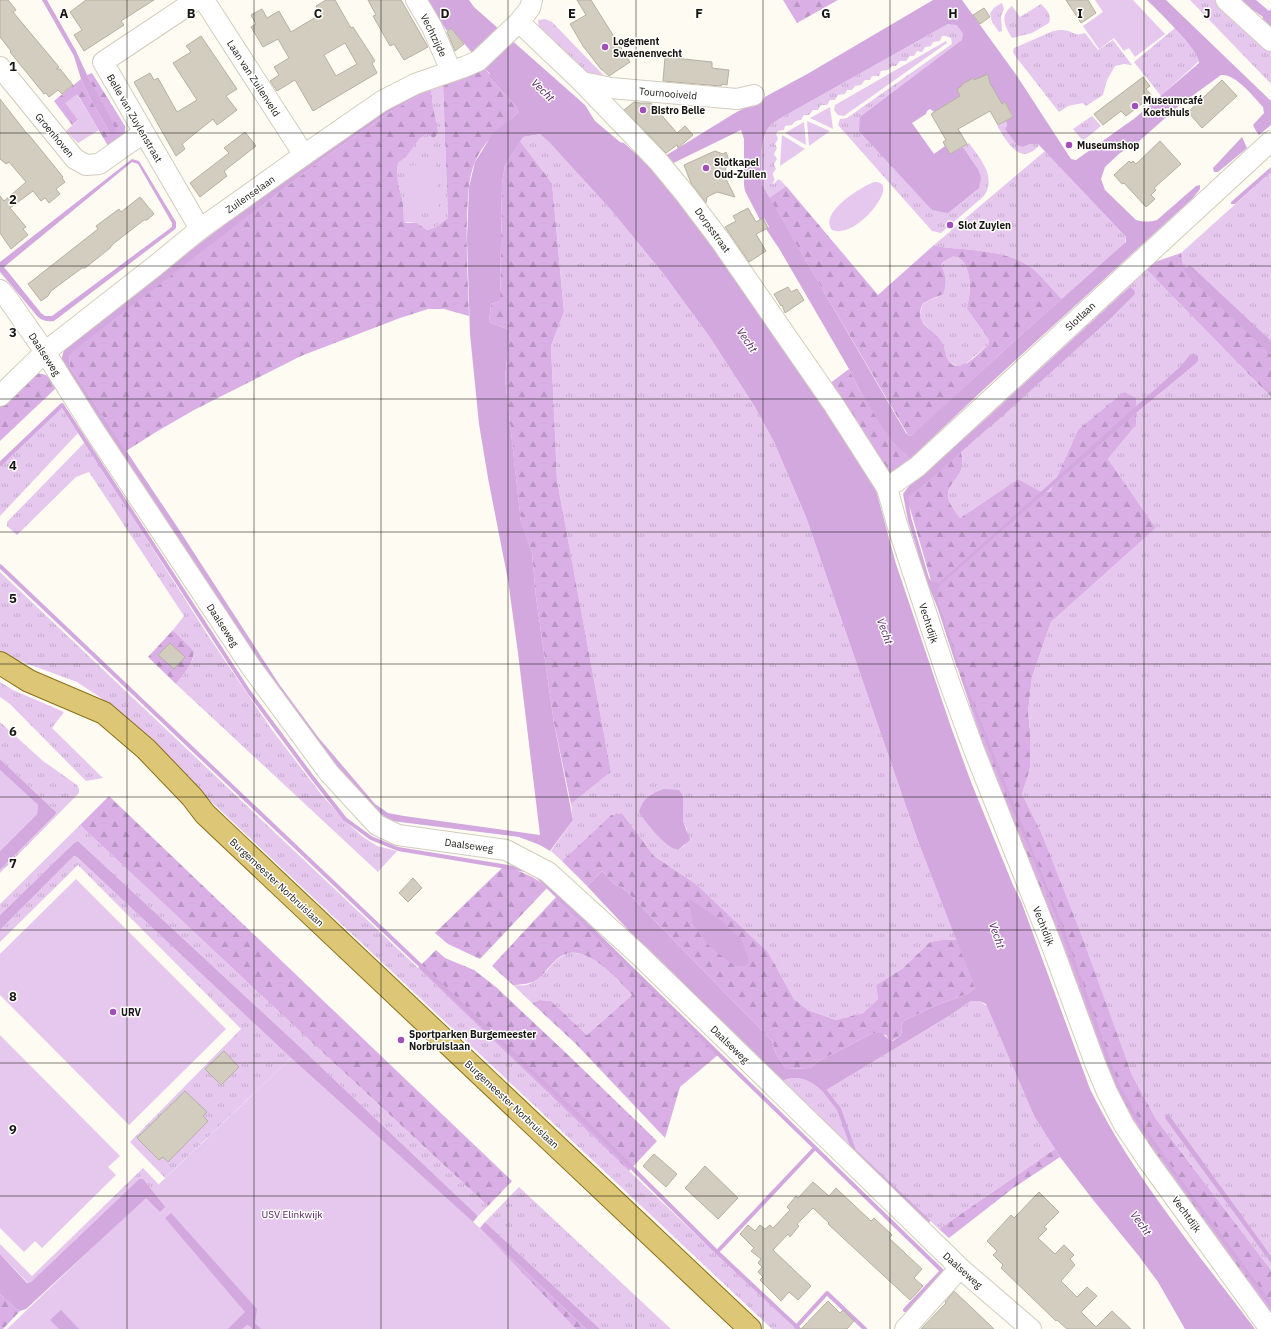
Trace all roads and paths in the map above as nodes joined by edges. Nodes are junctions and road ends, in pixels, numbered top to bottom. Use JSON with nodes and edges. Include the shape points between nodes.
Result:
{"nodes":[{"id":1,"x":196,"y":0,"type":"edge"},
{"id":2,"x":204,"y":0,"type":"edge"},
{"id":3,"x":416,"y":0,"type":"edge"},
{"id":4,"x":532,"y":0,"type":"edge"},
{"id":5,"x":1226,"y":0,"type":"edge"},
{"id":6,"x":513,"y":28,"type":"junction"},
{"id":7,"x":1271,"y":41,"type":"edge"},
{"id":8,"x":0,"y":68,"type":"edge"},
{"id":9,"x":451,"y":71,"type":"junction"},
{"id":10,"x":582,"y":82,"type":"junction"},
{"id":11,"x":754,"y":95,"type":"dead end"},
{"id":12,"x":143,"y":133,"type":"junction"},
{"id":13,"x":1271,"y":141,"type":"edge"},
{"id":14,"x":304,"y":155,"type":"junction"},
{"id":15,"x":200,"y":229,"type":"junction"},
{"id":16,"x":0,"y":290,"type":"edge"},
{"id":17,"x":45,"y":352,"type":"junction"},
{"id":18,"x":0,"y":396,"type":"edge"},
{"id":19,"x":887,"y":488,"type":"junction"},
{"id":20,"x":0,"y":663,"type":"edge"},
{"id":21,"x":0,"y":679,"type":"edge"},
{"id":22,"x":205,"y":814,"type":"junction"},
{"id":23,"x":960,"y":1268,"type":"junction"},
{"id":24,"x":750,"y":1329,"type":"edge"},
{"id":25,"x":905,"y":1329,"type":"edge"},
{"id":26,"x":1031,"y":1329,"type":"edge"},
{"id":27,"x":1270,"y":1329,"type":"edge"}],
"edges":[{"from":1,"to":12,"type":"street","name":"Belle van Zuylenstraat","via":[[103,62]]},
{"from":2,"to":14,"type":"street","name":"Laan van Zuilenveld"},
{"from":3,"to":9,"type":"street","name":"Vechtzijde","via":[[432,27]]},
{"from":4,"to":6,"type":"street","via":[[530,8]]},
{"from":5,"to":7,"type":"street"},
{"from":6,"to":9,"type":"street","name":"Zuilenselaan","via":[[478,61]]},
{"from":6,"to":10,"type":"street","name":"Dorpsstraat"},
{"from":8,"to":12,"type":"street","name":"Groenhoven","via":[[75,159],[86,165],[99,164]]},
{"from":9,"to":14,"type":"street","name":"Zuilenselaan","via":[[415,84],[382,102]]},
{"from":10,"to":11,"type":"street","name":"Tournooiveld","via":[[611,88],[736,99]]},
{"from":10,"to":19,"type":"street","name":"Dorpsstraat","via":[[662,165],[686,194],[834,405]]},
{"from":12,"to":15,"type":"street","name":"Belle van Zuylenstraat"},
{"from":13,"to":19,"type":"street","name":"Slotlaan","via":[[917,466]]},
{"from":14,"to":15,"type":"street","name":"Zuilenselaan"},
{"from":15,"to":17,"type":"street","name":"Zuilenselaan"},
{"from":16,"to":17,"type":"street","name":"Daalseweg"},
{"from":17,"to":18,"type":"street","name":"Zuilenselaan"},
{"from":17,"to":23,"type":"street","name":"Daalseweg","via":[[251,667],[329,773],[377,825],[398,835],[506,850],[548,872],[639,955]]},
{"from":19,"to":27,"type":"street","name":"Vechtdijk","via":[[947,676],[1107,1092],[1124,1125],[1146,1158]]},
{"from":20,"to":22,"type":"main road","name":"Burgemeester Norbruislaan","via":[[29,681],[104,713],[146,749]]},
{"from":21,"to":22,"type":"main road","name":"Burgemeester Norbruislaan","via":[[42,700],[81,712],[105,727],[186,802]]},
{"from":22,"to":24,"type":"main road","name":"Burgemeester Norbruislaan"},
{"from":23,"to":25,"type":"street"},
{"from":23,"to":26,"type":"street","name":"Daalseweg"}]}
